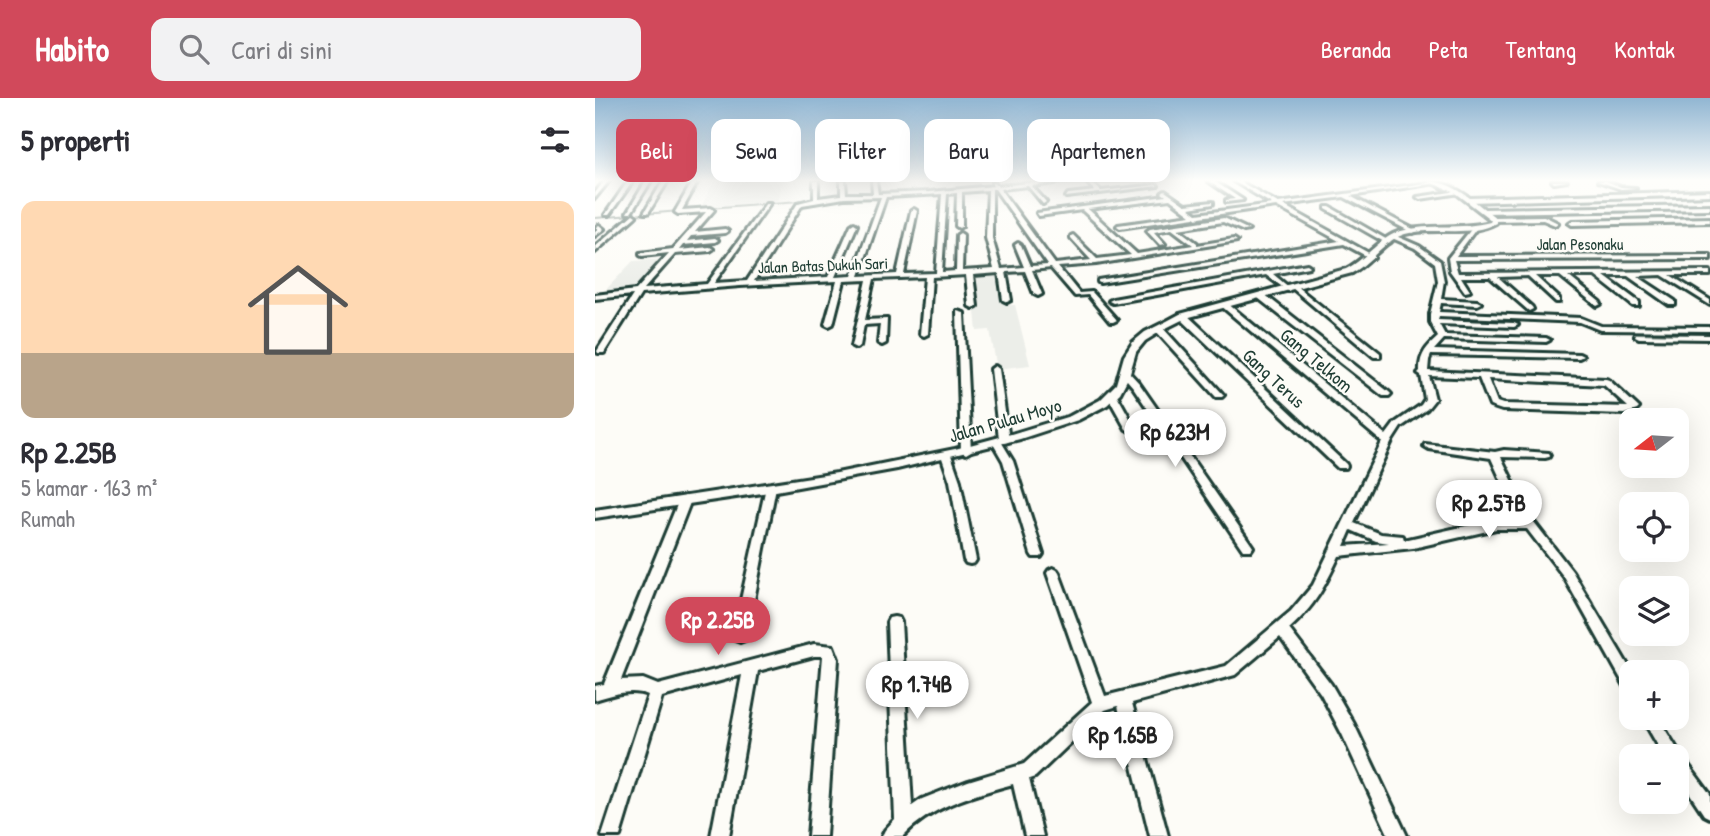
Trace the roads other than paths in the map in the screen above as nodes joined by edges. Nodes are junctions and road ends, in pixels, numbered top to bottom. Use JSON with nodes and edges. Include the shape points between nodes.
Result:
{"nodes":[{"id":1,"x":630,"y":215,"type":"edge"},
{"id":2,"x":706,"y":215,"type":"edge"},
{"id":3,"x":760,"y":215,"type":"edge"},
{"id":4,"x":793,"y":215,"type":"edge"},
{"id":5,"x":876,"y":215,"type":"edge"},
{"id":6,"x":913,"y":215,"type":"edge"},
{"id":7,"x":943,"y":215,"type":"edge"},
{"id":8,"x":959,"y":215,"type":"edge"},
{"id":9,"x":992,"y":215,"type":"edge"},
{"id":10,"x":1016,"y":215,"type":"edge"},
{"id":11,"x":1091,"y":215,"type":"edge"},
{"id":12,"x":1201,"y":215,"type":"edge"},
{"id":13,"x":1296,"y":215,"type":"edge"},
{"id":14,"x":1343,"y":215,"type":"edge"},
{"id":15,"x":1353,"y":215,"type":"edge"},
{"id":16,"x":1383,"y":215,"type":"edge"},
{"id":17,"x":1490,"y":215,"type":"edge"},
{"id":18,"x":1676,"y":215,"type":"edge"},
{"id":19,"x":1197,"y":216,"type":"junction"},
{"id":20,"x":1494,"y":219,"type":"junction"},
{"id":21,"x":1362,"y":220,"type":"dead end"},
{"id":22,"x":1686,"y":220,"type":"junction"},
{"id":23,"x":1710,"y":220,"type":"edge"},
{"id":24,"x":1205,"y":222,"type":"junction"},
{"id":25,"x":1555,"y":223,"type":"dead end"},
{"id":26,"x":1572,"y":223,"type":"dead end"},
{"id":27,"x":854,"y":225,"type":"dead end"},
{"id":28,"x":959,"y":226,"type":"dead end"},
{"id":29,"x":1120,"y":226,"type":"dead end"},
{"id":30,"x":599,"y":227,"type":"dead end"},
{"id":31,"x":1172,"y":227,"type":"junction"},
{"id":32,"x":1473,"y":229,"type":"junction"},
{"id":33,"x":1246,"y":230,"type":"dead end"},
{"id":34,"x":725,"y":231,"type":"dead end"},
{"id":35,"x":1413,"y":231,"type":"junction"},
{"id":36,"x":595,"y":234,"type":"edge"},
{"id":37,"x":690,"y":234,"type":"junction"},
{"id":38,"x":960,"y":235,"type":"dead end"},
{"id":39,"x":1073,"y":237,"type":"dead end"},
{"id":40,"x":715,"y":240,"type":"dead end"},
{"id":41,"x":1391,"y":240,"type":"junction"},
{"id":42,"x":1234,"y":242,"type":"dead end"},
{"id":43,"x":1344,"y":242,"type":"junction"},
{"id":44,"x":683,"y":243,"type":"junction"},
{"id":45,"x":1162,"y":244,"type":"dead end"},
{"id":46,"x":1195,"y":244,"type":"dead end"},
{"id":47,"x":1018,"y":245,"type":"dead end"},
{"id":48,"x":710,"y":249,"type":"dead end"},
{"id":49,"x":595,"y":250,"type":"edge"},
{"id":50,"x":675,"y":251,"type":"junction"},
{"id":51,"x":642,"y":254,"type":"dead end"},
{"id":52,"x":1136,"y":256,"type":"junction"},
{"id":53,"x":1372,"y":257,"type":"junction"},
{"id":54,"x":1710,"y":257,"type":"edge"},
{"id":55,"x":1451,"y":258,"type":"junction"},
{"id":56,"x":1096,"y":262,"type":"junction"},
{"id":57,"x":1052,"y":265,"type":"junction"},
{"id":58,"x":1307,"y":266,"type":"dead end"},
{"id":59,"x":1029,"y":268,"type":"junction"},
{"id":60,"x":1000,"y":271,"type":"junction"},
{"id":61,"x":959,"y":273,"type":"junction"},
{"id":62,"x":969,"y":273,"type":"junction"},
{"id":63,"x":1266,"y":273,"type":"junction"},
{"id":64,"x":1710,"y":273,"type":"edge"},
{"id":65,"x":939,"y":274,"type":"junction"},
{"id":66,"x":1561,"y":274,"type":"junction"},
{"id":67,"x":1597,"y":274,"type":"junction"},
{"id":68,"x":1630,"y":274,"type":"junction"},
{"id":69,"x":1663,"y":274,"type":"junction"},
{"id":70,"x":929,"y":275,"type":"junction"},
{"id":71,"x":1455,"y":275,"type":"junction"},
{"id":72,"x":1492,"y":275,"type":"junction"},
{"id":73,"x":1529,"y":275,"type":"junction"},
{"id":74,"x":900,"y":276,"type":"junction"},
{"id":75,"x":855,"y":277,"type":"junction"},
{"id":76,"x":871,"y":277,"type":"junction"},
{"id":77,"x":841,"y":278,"type":"junction"},
{"id":78,"x":831,"y":279,"type":"junction"},
{"id":79,"x":1100,"y":281,"type":"dead end"},
{"id":80,"x":749,"y":283,"type":"junction"},
{"id":81,"x":708,"y":287,"type":"junction"},
{"id":82,"x":1291,"y":288,"type":"junction"},
{"id":83,"x":1467,"y":291,"type":"dead end"},
{"id":84,"x":639,"y":292,"type":"junction"},
{"id":85,"x":1038,"y":294,"type":"dead end"},
{"id":86,"x":1262,"y":296,"type":"junction"},
{"id":87,"x":595,"y":298,"type":"edge"},
{"id":88,"x":1007,"y":300,"type":"dead end"},
{"id":89,"x":1113,"y":300,"type":"dead end"},
{"id":90,"x":1556,"y":300,"type":"dead end"},
{"id":91,"x":1477,"y":303,"type":"dead end"},
{"id":92,"x":1672,"y":303,"type":"dead end"},
{"id":93,"x":1710,"y":303,"type":"edge"},
{"id":94,"x":1224,"y":304,"type":"junction"},
{"id":95,"x":1597,"y":304,"type":"dead end"},
{"id":96,"x":1636,"y":304,"type":"dead end"},
{"id":97,"x":973,"y":306,"type":"dead end"},
{"id":98,"x":1529,"y":309,"type":"dead end"},
{"id":99,"x":960,"y":313,"type":"dead end"},
{"id":100,"x":1435,"y":313,"type":"junction"},
{"id":101,"x":1576,"y":313,"type":"dead end"},
{"id":102,"x":1183,"y":316,"type":"junction"},
{"id":103,"x":1113,"y":320,"type":"dead end"},
{"id":104,"x":1585,"y":321,"type":"junction"},
{"id":105,"x":861,"y":323,"type":"junction"},
{"id":106,"x":829,"y":324,"type":"dead end"},
{"id":107,"x":1514,"y":325,"type":"dead end"},
{"id":108,"x":1159,"y":328,"type":"junction"},
{"id":109,"x":1710,"y":329,"type":"edge"},
{"id":110,"x":924,"y":334,"type":"dead end"},
{"id":111,"x":1639,"y":335,"type":"dead end"},
{"id":112,"x":1441,"y":337,"type":"junction"},
{"id":113,"x":1710,"y":337,"type":"edge"},
{"id":114,"x":1546,"y":340,"type":"dead end"},
{"id":115,"x":882,"y":343,"type":"dead end"},
{"id":116,"x":856,"y":346,"type":"dead end"},
{"id":117,"x":601,"y":351,"type":"dead end"},
{"id":118,"x":1427,"y":352,"type":"junction"},
{"id":119,"x":1377,"y":355,"type":"dead end"},
{"id":120,"x":1579,"y":356,"type":"dead end"},
{"id":121,"x":995,"y":369,"type":"dead end"},
{"id":122,"x":1125,"y":373,"type":"junction"},
{"id":123,"x":1422,"y":373,"type":"junction"},
{"id":124,"x":1483,"y":378,"type":"junction"},
{"id":125,"x":1386,"y":394,"type":"dead end"},
{"id":126,"x":1112,"y":395,"type":"junction"},
{"id":127,"x":1219,"y":395,"type":"dead end"},
{"id":128,"x":1131,"y":429,"type":"dead end"},
{"id":129,"x":1000,"y":441,"type":"junction"},
{"id":130,"x":1387,"y":441,"type":"junction"},
{"id":131,"x":1429,"y":446,"type":"dead end"},
{"id":132,"x":966,"y":451,"type":"junction"},
{"id":133,"x":946,"y":455,"type":"junction"},
{"id":134,"x":1495,"y":455,"type":"junction"},
{"id":135,"x":1545,"y":455,"type":"dead end"},
{"id":136,"x":1342,"y":466,"type":"dead end"},
{"id":137,"x":771,"y":487,"type":"junction"},
{"id":138,"x":685,"y":500,"type":"junction"},
{"id":139,"x":595,"y":514,"type":"edge"},
{"id":140,"x":1356,"y":527,"type":"junction"},
{"id":141,"x":1247,"y":547,"type":"dead end"},
{"id":142,"x":1349,"y":550,"type":"junction"},
{"id":143,"x":1037,"y":554,"type":"dead end"},
{"id":144,"x":970,"y":560,"type":"dead end"},
{"id":145,"x":1053,"y":573,"type":"dead end"},
{"id":146,"x":894,"y":622,"type":"dead end"},
{"id":147,"x":1281,"y":628,"type":"junction"},
{"id":148,"x":740,"y":636,"type":"dead end"},
{"id":149,"x":1619,"y":661,"type":"edge"},
{"id":150,"x":751,"y":667,"type":"junction"},
{"id":151,"x":610,"y":688,"type":"junction"},
{"id":152,"x":656,"y":692,"type":"junction"},
{"id":153,"x":595,"y":693,"type":"edge"},
{"id":154,"x":1123,"y":698,"type":"junction"},
{"id":155,"x":1100,"y":704,"type":"junction"},
{"id":156,"x":1689,"y":778,"type":"edge"},
{"id":157,"x":1021,"y":784,"type":"junction"},
{"id":158,"x":1710,"y":809,"type":"edge"},
{"id":159,"x":904,"y":822,"type":"junction"},
{"id":160,"x":611,"y":836,"type":"edge"},
{"id":161,"x":720,"y":836,"type":"edge"},
{"id":162,"x":817,"y":836,"type":"edge"},
{"id":163,"x":891,"y":836,"type":"edge"},
{"id":164,"x":1034,"y":836,"type":"edge"},
{"id":165,"x":1159,"y":836,"type":"edge"},
{"id":166,"x":1398,"y":836,"type":"edge"}],
"edges":[{"from":1,"to":49,"type":"street"},
{"from":2,"to":37,"type":"street"},
{"from":3,"to":81,"type":"street"},
{"from":4,"to":80,"type":"street"},
{"from":5,"to":75,"type":"street"},
{"from":6,"to":74,"type":"street"},
{"from":7,"to":65,"type":"street"},
{"from":8,"to":28,"type":"street"},
{"from":9,"to":60,"type":"street","via":[[989,237]]},
{"from":10,"to":57,"type":"street"},
{"from":11,"to":52,"type":"street"},
{"from":12,"to":19,"type":"street"},
{"from":13,"to":43,"type":"street"},
{"from":14,"to":41,"type":"street"},
{"from":15,"to":21,"type":"street"},
{"from":16,"to":35,"type":"street"},
{"from":17,"to":20,"type":"street"},
{"from":18,"to":22,"type":"street"},
{"from":19,"to":24,"type":"street"},
{"from":19,"to":29,"type":"street"},
{"from":20,"to":25,"type":"street","via":[[1544,218]]},
{"from":20,"to":32,"type":"street","name":"Jalan Pulau Moyo","via":[[1492,224]]},
{"from":22,"to":23,"type":"street"},
{"from":22,"to":26,"type":"street"},
{"from":24,"to":31,"type":"street"},
{"from":24,"to":33,"type":"street","via":[[1227,220]]},
{"from":27,"to":78,"type":"street"},
{"from":30,"to":36,"type":"street"},
{"from":31,"to":45,"type":"street","via":[[1150,231]]},
{"from":31,"to":46,"type":"street"},
{"from":32,"to":35,"type":"street","name":"Jalan Pulau Moyo"},
{"from":32,"to":55,"type":"street"},
{"from":34,"to":37,"type":"street"},
{"from":35,"to":41,"type":"street","name":"Jalan Pulau Moyo"},
{"from":37,"to":44,"type":"street"},
{"from":38,"to":61,"type":"street"},
{"from":39,"to":56,"type":"street"},
{"from":40,"to":44,"type":"street"},
{"from":41,"to":53,"type":"street","name":"Jalan Pulau Moyo"},
{"from":41,"to":100,"type":"street","via":[[1417,247],[1438,262],[1441,281]]},
{"from":42,"to":52,"type":"street","name":"Jalan Batas Dukuh Sari"},
{"from":43,"to":53,"type":"street"},
{"from":43,"to":79,"type":"street"},
{"from":44,"to":50,"type":"street"},
{"from":47,"to":59,"type":"street"},
{"from":48,"to":50,"type":"street"},
{"from":50,"to":51,"type":"street"},
{"from":50,"to":84,"type":"street"},
{"from":52,"to":56,"type":"street","name":"Jalan Batas Dukuh Sari"},
{"from":53,"to":82,"type":"street","name":"Jalan Pulau Moyo","via":[[1349,271]]},
{"from":54,"to":55,"type":"street","name":"Jalan Pesonaku"},
{"from":55,"to":71,"type":"street"},
{"from":56,"to":57,"type":"street","name":"Jalan Batas Dukuh Sari"},
{"from":57,"to":59,"type":"street","name":"Jalan Batas Dukuh Sari"},
{"from":57,"to":103,"type":"street","via":[[1077,295],[1090,293]]},
{"from":58,"to":63,"type":"street"},
{"from":59,"to":60,"type":"street","name":"Jalan Batas Dukuh Sari"},
{"from":59,"to":85,"type":"street"},
{"from":60,"to":62,"type":"street","name":"Jalan Batas Dukuh Sari"},
{"from":60,"to":88,"type":"street"},
{"from":61,"to":62,"type":"street","name":"Jalan Batas Dukuh Sari"},
{"from":61,"to":65,"type":"street","name":"Jalan Batas Dukuh Sari"},
{"from":62,"to":97,"type":"street"},
{"from":63,"to":82,"type":"street"},
{"from":63,"to":89,"type":"street"},
{"from":64,"to":69,"type":"street"},
{"from":65,"to":70,"type":"street","name":"Jalan Batas Dukuh Sari"},
{"from":66,"to":67,"type":"street"},
{"from":66,"to":73,"type":"street"},
{"from":66,"to":95,"type":"street"},
{"from":67,"to":68,"type":"street"},
{"from":67,"to":96,"type":"street"},
{"from":68,"to":69,"type":"street"},
{"from":68,"to":92,"type":"street"},
{"from":69,"to":93,"type":"street"},
{"from":70,"to":74,"type":"street","name":"Jalan Batas Dukuh Sari"},
{"from":70,"to":110,"type":"street"},
{"from":71,"to":72,"type":"street"},
{"from":71,"to":83,"type":"street"},
{"from":72,"to":73,"type":"street"},
{"from":72,"to":98,"type":"street"},
{"from":73,"to":90,"type":"street"},
{"from":74,"to":76,"type":"street","name":"Jalan Batas Dukuh Sari"},
{"from":75,"to":76,"type":"street","name":"Jalan Batas Dukuh Sari"},
{"from":75,"to":77,"type":"street","name":"Jalan Batas Dukuh Sari"},
{"from":76,"to":105,"type":"street"},
{"from":77,"to":78,"type":"street","name":"Jalan Batas Dukuh Sari"},
{"from":77,"to":106,"type":"street"},
{"from":78,"to":80,"type":"street","name":"Jalan Batas Dukuh Sari"},
{"from":80,"to":81,"type":"street","name":"Jalan Batas Dukuh Sari"},
{"from":81,"to":84,"type":"street","name":"Jalan Batas Dukuh Sari"},
{"from":82,"to":86,"type":"street","name":"Jalan Pulau Moyo"},
{"from":82,"to":119,"type":"street"},
{"from":84,"to":87,"type":"street","name":"Jalan Batas Dukuh Sari"},
{"from":84,"to":117,"type":"street"},
{"from":86,"to":94,"type":"street","name":"Jalan Pulau Moyo"},
{"from":86,"to":125,"type":"street"},
{"from":91,"to":100,"type":"street"},
{"from":94,"to":102,"type":"street","name":"Jalan Pulau Moyo"},
{"from":94,"to":130,"type":"street","name":"Gang Telkom"},
{"from":99,"to":132,"type":"street"},
{"from":100,"to":104,"type":"street"},
{"from":100,"to":107,"type":"street"},
{"from":100,"to":112,"type":"street"},
{"from":101,"to":104,"type":"street"},
{"from":102,"to":108,"type":"street","name":"Jalan Pulau Moyo"},
{"from":102,"to":136,"type":"street","name":"Gang Terus"},
{"from":104,"to":109,"type":"street","via":[[1600,328]]},
{"from":105,"to":115,"type":"street","via":[[884,321]]},
{"from":105,"to":116,"type":"street"},
{"from":108,"to":122,"type":"street","name":"Jalan Pulau Moyo","via":[[1132,348]]},
{"from":108,"to":127,"type":"street"},
{"from":111,"to":113,"type":"street"},
{"from":112,"to":114,"type":"street"},
{"from":112,"to":118,"type":"street"},
{"from":118,"to":120,"type":"street"},
{"from":118,"to":123,"type":"street"},
{"from":121,"to":129,"type":"street"},
{"from":122,"to":126,"type":"street","name":"Jalan Pulau Moyo"},
{"from":122,"to":141,"type":"street"},
{"from":123,"to":124,"type":"street"},
{"from":123,"to":130,"type":"street","via":[[1429,403],[1398,425]]},
{"from":124,"to":124,"type":"street","via":[[1606,382],[1634,408],[1502,407],[1493,404]]},
{"from":126,"to":128,"type":"street"},
{"from":126,"to":129,"type":"street","name":"Jalan Pulau Moyo","via":[[1074,418]]},
{"from":129,"to":132,"type":"street","name":"Jalan Pulau Moyo"},
{"from":129,"to":143,"type":"street"},
{"from":130,"to":140,"type":"street"},
{"from":131,"to":134,"type":"street"},
{"from":132,"to":133,"type":"street","name":"Jalan Pulau Moyo"},
{"from":133,"to":137,"type":"street","name":"Jalan Pulau Moyo"},
{"from":133,"to":144,"type":"street"},
{"from":134,"to":135,"type":"street"},
{"from":134,"to":140,"type":"street","via":[[1523,518],[1398,540]]},
{"from":137,"to":138,"type":"street","name":"Jalan Pulau Moyo"},
{"from":137,"to":148,"type":"street"},
{"from":138,"to":139,"type":"street","name":"Jalan Pulau Moyo"},
{"from":138,"to":151,"type":"street"},
{"from":140,"to":142,"type":"street"},
{"from":142,"to":147,"type":"street"},
{"from":142,"to":149,"type":"street","via":[[1530,525],[1568,574]]},
{"from":145,"to":155,"type":"street"},
{"from":146,"to":159,"type":"street"},
{"from":147,"to":154,"type":"street","via":[[1230,671]]},
{"from":147,"to":166,"type":"street","via":[[1349,729]]},
{"from":150,"to":152,"type":"street"},
{"from":150,"to":161,"type":"street"},
{"from":150,"to":162,"type":"street","via":[[814,650],[831,654]]},
{"from":151,"to":152,"type":"street","via":[[647,686]]},
{"from":151,"to":153,"type":"street"},
{"from":152,"to":160,"type":"street"},
{"from":154,"to":155,"type":"street"},
{"from":154,"to":165,"type":"street"},
{"from":155,"to":157,"type":"street"},
{"from":156,"to":158,"type":"street"},
{"from":157,"to":159,"type":"street","via":[[968,789],[928,805]]},
{"from":157,"to":164,"type":"street"},
{"from":159,"to":163,"type":"street"}]}
